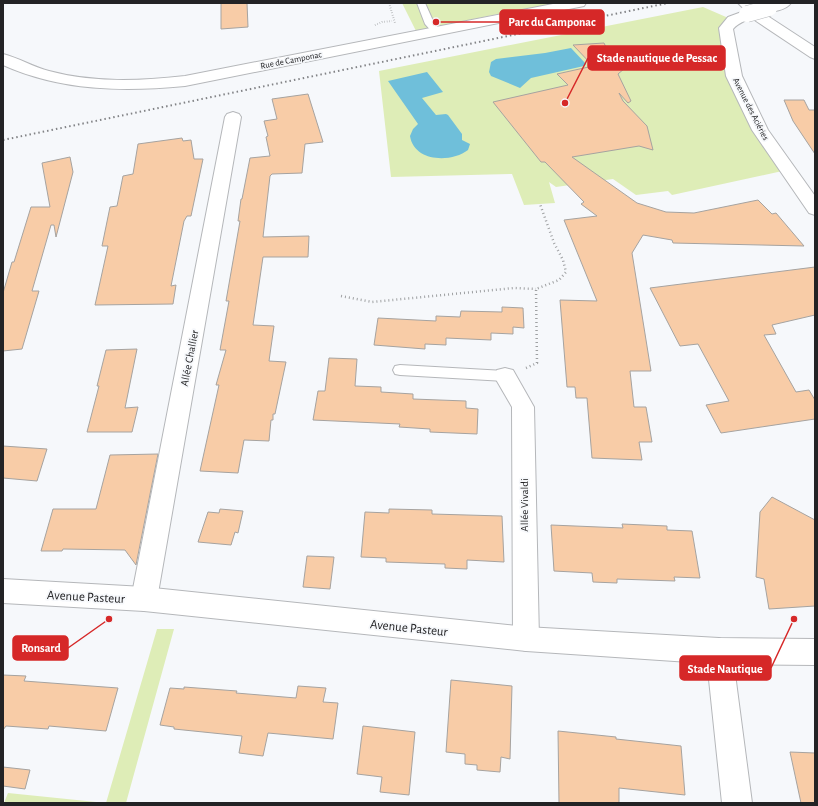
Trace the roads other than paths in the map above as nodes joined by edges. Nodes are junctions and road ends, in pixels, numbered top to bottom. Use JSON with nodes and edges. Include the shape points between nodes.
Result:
{"nodes":[{"id":1,"x":421,"y":3,"type":"edge"},
{"id":2,"x":579,"y":3,"type":"edge"},
{"id":3,"x":784,"y":3,"type":"edge"},
{"id":4,"x":741,"y":12,"type":"edge"},
{"id":5,"x":436,"y":31,"type":"junction"},
{"id":6,"x":815,"y":54,"type":"edge"},
{"id":7,"x":3,"y":59,"type":"edge"},
{"id":8,"x":233,"y":117,"type":"dead end"},
{"id":9,"x":815,"y":209,"type":"edge"},
{"id":10,"x":400,"y":370,"type":"dead end"},
{"id":11,"x":505,"y":376,"type":"joint"},
{"id":12,"x":3,"y":591,"type":"edge"},
{"id":13,"x":144,"y":599,"type":"junction"},
{"id":14,"x":526,"y":639,"type":"junction"},
{"id":15,"x":719,"y":652,"type":"junction"},
{"id":16,"x":815,"y":652,"type":"edge"},
{"id":17,"x":736,"y":803,"type":"edge"}],
"edges":[{"from":1,"to":5,"type":"lane"},
{"from":2,"to":5,"type":"street","name":"Rue de Camponac"},
{"from":3,"to":4,"type":"street","bridge":true},
{"from":4,"to":6,"type":"street","via":[[761,18]]},
{"from":4,"to":9,"type":"street","name":"Avenue des Aciéries","via":[[726,28],[734,76],[760,130]]},
{"from":5,"to":7,"type":"street","name":"Rue de Camponac","via":[[166,83],[119,84],[75,80],[29,70]]},
{"from":8,"to":13,"type":"street","name":"Allée Challier"},
{"from":10,"to":11,"type":"lane"},
{"from":11,"to":14,"type":"street","name":"Allée Vivaldi","via":[[523,407]]},
{"from":12,"to":13,"type":"street","name":"Avenue Pasteur"},
{"from":13,"to":14,"type":"street","name":"Avenue Pasteur"},
{"from":14,"to":15,"type":"street","name":"Avenue Pasteur"},
{"from":15,"to":16,"type":"street","name":"Avenue Pasteur"},
{"from":15,"to":17,"type":"street"}]}
